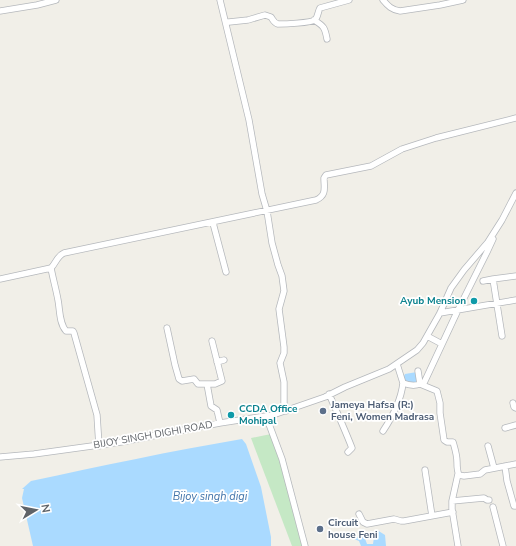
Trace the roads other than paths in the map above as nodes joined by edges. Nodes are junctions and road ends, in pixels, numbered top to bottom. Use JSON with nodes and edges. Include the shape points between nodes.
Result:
{"nodes":[{"id":1,"x":56,"y":0,"type":"edge"},
{"id":2,"x":220,"y":0,"type":"edge"},
{"id":3,"x":349,"y":0,"type":"edge"},
{"id":4,"x":383,"y":0,"type":"edge"},
{"id":5,"x":463,"y":0,"type":"edge"},
{"id":6,"x":0,"y":11,"type":"edge"},
{"id":7,"x":314,"y":20,"type":"junction"},
{"id":8,"x":226,"y":22,"type":"junction"},
{"id":9,"x":327,"y":39,"type":"dead end"},
{"id":10,"x":516,"y":118,"type":"edge"},
{"id":11,"x":516,"y":193,"type":"edge"},
{"id":12,"x":267,"y":211,"type":"junction"},
{"id":13,"x":213,"y":223,"type":"junction"},
{"id":14,"x":497,"y":232,"type":"dead end"},
{"id":15,"x":51,"y":268,"type":"junction"},
{"id":16,"x":0,"y":272,"type":"edge"},
{"id":17,"x":226,"y":272,"type":"dead end"},
{"id":18,"x":516,"y":276,"type":"edge"},
{"id":19,"x":1,"y":278,"type":"edge"},
{"id":20,"x":493,"y":279,"type":"junction"},
{"id":21,"x":482,"y":281,"type":"dead end"},
{"id":22,"x":516,"y":300,"type":"edge"},
{"id":23,"x":497,"y":304,"type":"junction"},
{"id":24,"x":458,"y":310,"type":"junction"},
{"id":25,"x":440,"y":313,"type":"junction"},
{"id":26,"x":167,"y":328,"type":"dead end"},
{"id":27,"x":427,"y":336,"type":"junction"},
{"id":28,"x":502,"y":336,"type":"dead end"},
{"id":29,"x":212,"y":341,"type":"dead end"},
{"id":30,"x":442,"y":344,"type":"junction"},
{"id":31,"x":224,"y":360,"type":"dead end"},
{"id":32,"x":217,"y":362,"type":"junction"},
{"id":33,"x":397,"y":364,"type":"junction"},
{"id":34,"x":418,"y":372,"type":"dead end"},
{"id":35,"x":403,"y":383,"type":"junction"},
{"id":36,"x":207,"y":384,"type":"junction"},
{"id":37,"x":422,"y":385,"type":"junction"},
{"id":38,"x":329,"y":394,"type":"junction"},
{"id":39,"x":286,"y":411,"type":"junction"},
{"id":40,"x":266,"y":416,"type":"junction"},
{"id":41,"x":220,"y":423,"type":"junction"},
{"id":42,"x":516,"y":425,"type":"edge"},
{"id":43,"x":505,"y":428,"type":"dead end"},
{"id":44,"x":383,"y":430,"type":"dead end"},
{"id":45,"x":99,"y":446,"type":"junction"},
{"id":46,"x":488,"y":446,"type":"dead end"},
{"id":47,"x":348,"y":452,"type":"dead end"},
{"id":48,"x":0,"y":457,"type":"edge"},
{"id":49,"x":516,"y":464,"type":"edge"},
{"id":50,"x":505,"y":466,"type":"junction"},
{"id":51,"x":494,"y":468,"type":"junction"},
{"id":52,"x":425,"y":470,"type":"dead end"},
{"id":53,"x":458,"y":474,"type":"junction"},
{"id":54,"x":489,"y":500,"type":"dead end"},
{"id":55,"x":452,"y":501,"type":"junction"},
{"id":56,"x":516,"y":506,"type":"edge"},
{"id":57,"x":493,"y":507,"type":"dead end"},
{"id":58,"x":453,"y":512,"type":"junction"},
{"id":59,"x":359,"y":514,"type":"dead end"},
{"id":60,"x":432,"y":516,"type":"junction"},
{"id":61,"x":305,"y":546,"type":"edge"},
{"id":62,"x":458,"y":546,"type":"edge"},
{"id":63,"x":503,"y":546,"type":"edge"}],
"edges":[{"from":1,"to":6,"type":"street"},
{"from":2,"to":8,"type":"street"},
{"from":3,"to":7,"type":"street","via":[[320,8]]},
{"from":4,"to":5,"type":"street","via":[[392,9],[400,11]]},
{"from":7,"to":8,"type":"street","via":[[276,24],[271,17],[265,15]]},
{"from":7,"to":9,"type":"street","via":[[323,26]]},
{"from":8,"to":12,"type":"street"},
{"from":10,"to":12,"type":"street","via":[[402,148],[371,166],[326,175],[322,198]]},
{"from":11,"to":25,"type":"street","name":"BIJOY SINGH DIGHI ROAD","via":[[488,242],[451,288]]},
{"from":12,"to":13,"type":"street"},
{"from":12,"to":39,"type":"street","via":[[284,291],[279,309],[284,347],[280,363]]},
{"from":13,"to":15,"type":"street","via":[[64,253],[57,258]]},
{"from":13,"to":17,"type":"street"},
{"from":14,"to":24,"type":"street"},
{"from":15,"to":19,"type":"street"},
{"from":15,"to":45,"type":"street","via":[[59,315],[64,329],[74,333],[97,415]]},
{"from":16,"to":19,"type":"street"},
{"from":18,"to":20,"type":"street"},
{"from":20,"to":21,"type":"street"},
{"from":20,"to":23,"type":"street"},
{"from":22,"to":23,"type":"street"},
{"from":23,"to":24,"type":"street"},
{"from":23,"to":28,"type":"street"},
{"from":24,"to":25,"type":"street"},
{"from":24,"to":30,"type":"street"},
{"from":25,"to":27,"type":"street","name":"BIJOY SINGH DIGHI ROAD"},
{"from":26,"to":36,"type":"street","via":[[179,379],[194,379],[198,384]]},
{"from":27,"to":30,"type":"street"},
{"from":27,"to":33,"type":"street","name":"BIJOY SINGH DIGHI ROAD","via":[[417,350]]},
{"from":29,"to":32,"type":"street"},
{"from":30,"to":37,"type":"street"},
{"from":31,"to":32,"type":"street"},
{"from":32,"to":36,"type":"street","via":[[222,382]]},
{"from":33,"to":35,"type":"street"},
{"from":33,"to":38,"type":"street","name":"BIJOY SINGH DIGHI ROAD"},
{"from":34,"to":37,"type":"street"},
{"from":35,"to":37,"type":"street"},
{"from":35,"to":44,"type":"street","via":[[399,402]]},
{"from":36,"to":41,"type":"street","via":[[211,406],[217,410]]},
{"from":37,"to":53,"type":"street","via":[[437,391],[444,440],[453,442]]},
{"from":38,"to":39,"type":"street","name":"BIJOY SINGH DIGHI ROAD"},
{"from":38,"to":47,"type":"street","via":[[352,448]]},
{"from":39,"to":40,"type":"street","name":"BIJOY SINGH DIGHI ROAD"},
{"from":40,"to":41,"type":"street","name":"BIJOY SINGH DIGHI ROAD"},
{"from":40,"to":61,"type":"street","via":[[282,459]]},
{"from":41,"to":45,"type":"street","name":"BIJOY SINGH DIGHI ROAD"},
{"from":42,"to":43,"type":"street"},
{"from":45,"to":48,"type":"street","name":"BIJOY SINGH DIGHI ROAD"},
{"from":46,"to":51,"type":"street"},
{"from":49,"to":50,"type":"street"},
{"from":50,"to":51,"type":"street"},
{"from":50,"to":56,"type":"street","via":[[507,481]]},
{"from":51,"to":53,"type":"street","via":[[480,474]]},
{"from":52,"to":60,"type":"street"},
{"from":53,"to":55,"type":"street"},
{"from":54,"to":55,"type":"street","via":[[484,498]]},
{"from":55,"to":58,"type":"street"},
{"from":57,"to":63,"type":"street"},
{"from":58,"to":60,"type":"street"},
{"from":58,"to":62,"type":"street"},
{"from":59,"to":60,"type":"street","via":[[367,524],[394,518],[404,521]]}]}
